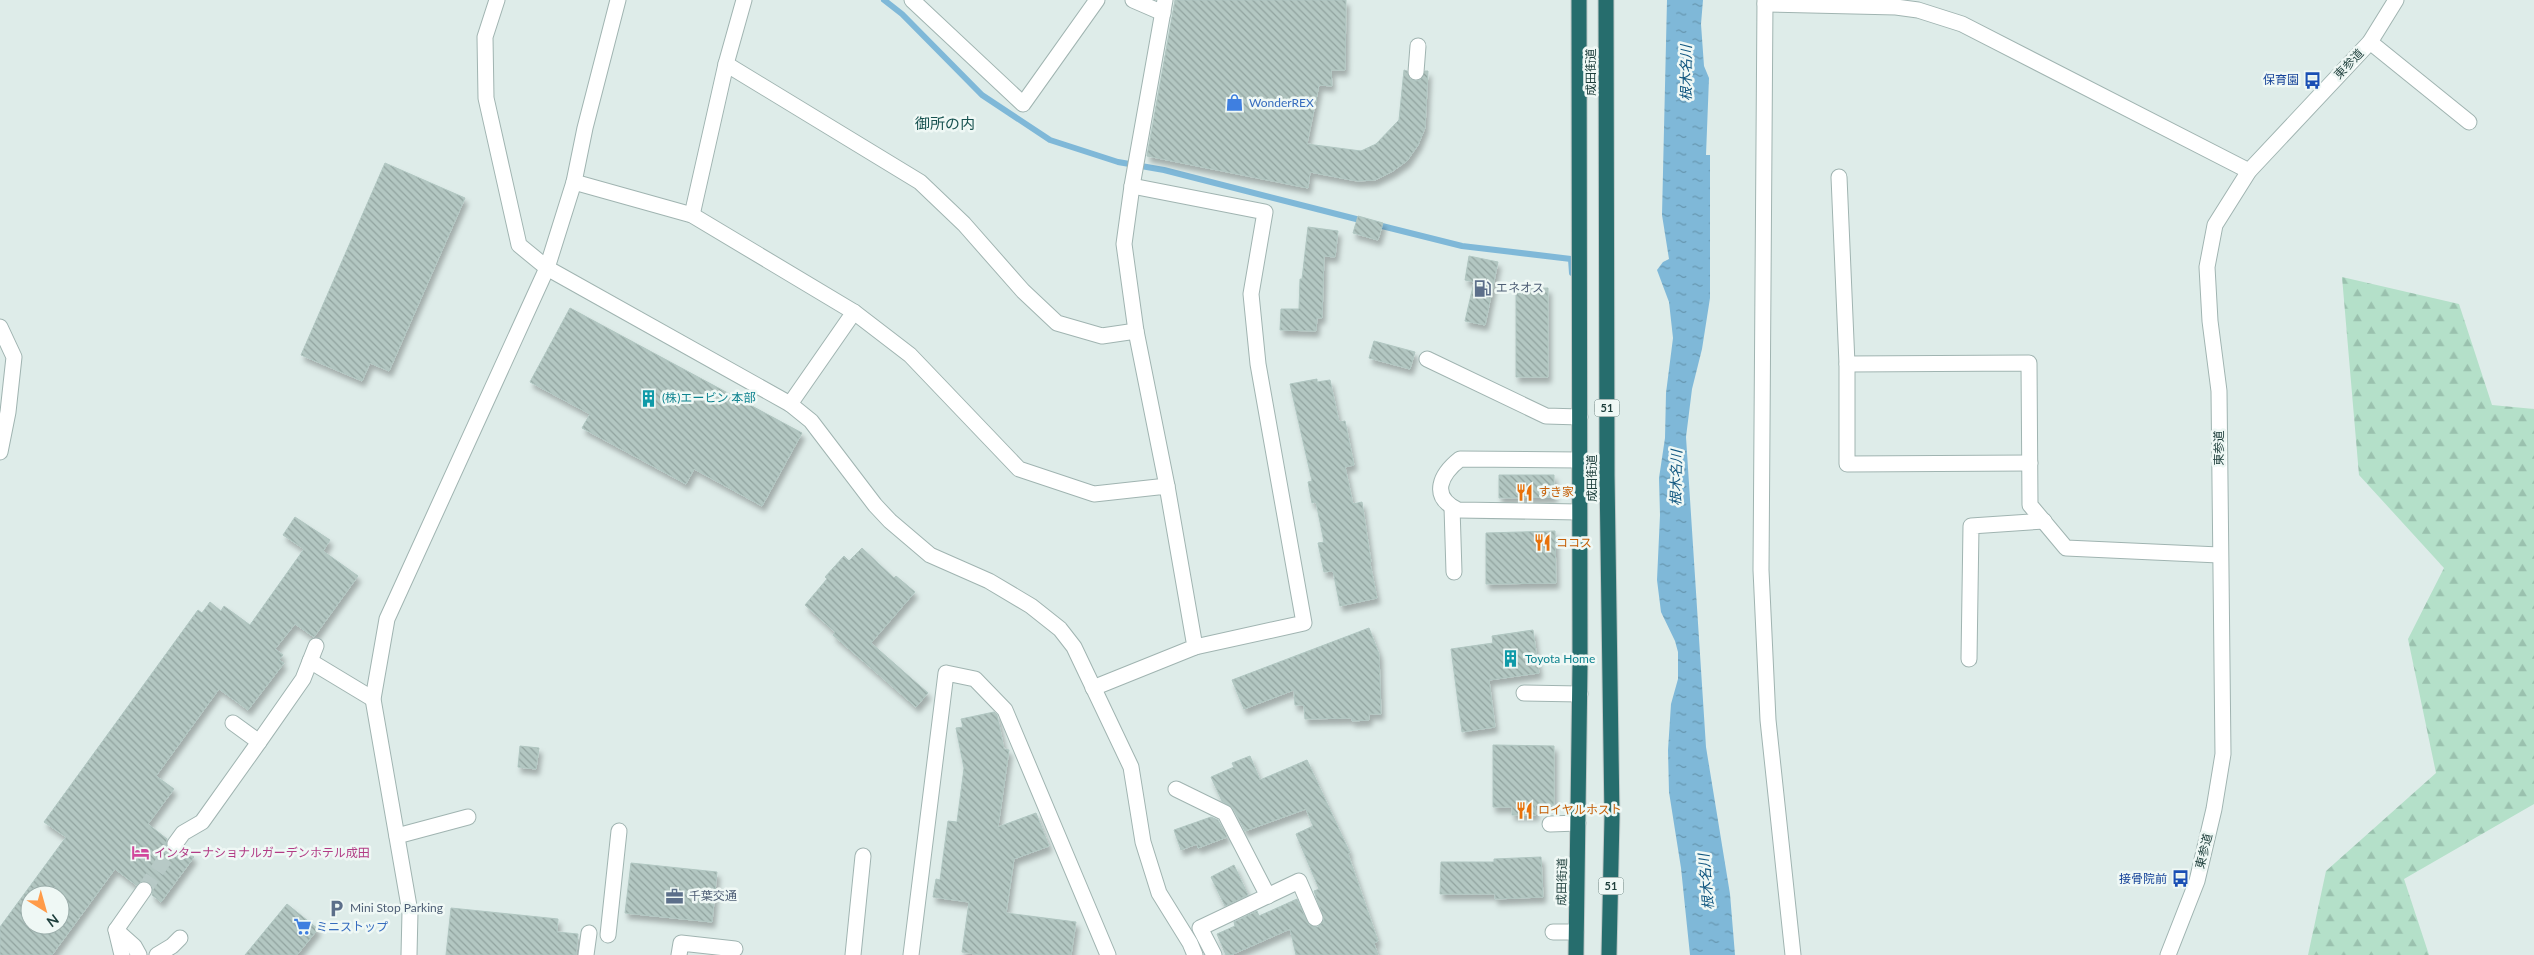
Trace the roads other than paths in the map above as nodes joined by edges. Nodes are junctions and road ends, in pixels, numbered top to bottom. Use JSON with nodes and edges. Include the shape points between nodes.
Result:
{"nodes":[{"id":1,"x":496,"y":0,"type":"edge"},
{"id":2,"x":618,"y":0,"type":"edge"},
{"id":3,"x":744,"y":0,"type":"edge"},
{"id":4,"x":912,"y":0,"type":"edge"},
{"id":5,"x":1097,"y":0,"type":"edge"},
{"id":6,"x":1132,"y":0,"type":"edge"},
{"id":7,"x":1578,"y":0,"type":"edge"},
{"id":8,"x":1606,"y":0,"type":"edge"},
{"id":9,"x":2396,"y":0,"type":"edge"},
{"id":10,"x":1765,"y":2,"type":"edge"},
{"id":11,"x":1164,"y":6,"type":"edge"},
{"id":12,"x":2370,"y":42,"type":"junction"},
{"id":13,"x":1418,"y":46,"type":"dead end"},
{"id":14,"x":726,"y":64,"type":"junction"},
{"id":15,"x":1416,"y":72,"type":"dead end"},
{"id":16,"x":2469,"y":122,"type":"dead end"},
{"id":17,"x":2249,"y":171,"type":"junction"},
{"id":18,"x":1838,"y":177,"type":"dead end"},
{"id":19,"x":574,"y":182,"type":"junction"},
{"id":20,"x":1133,"y":183,"type":"junction"},
{"id":21,"x":692,"y":215,"type":"junction"},
{"id":22,"x":547,"y":268,"type":"junction"},
{"id":23,"x":854,"y":312,"type":"junction"},
{"id":24,"x":0,"y":327,"type":"edge"},
{"id":25,"x":1136,"y":331,"type":"junction"},
{"id":26,"x":1427,"y":359,"type":"dead end"},
{"id":27,"x":1847,"y":364,"type":"junction"},
{"id":28,"x":790,"y":404,"type":"junction"},
{"id":29,"x":1580,"y":417,"type":"junction"},
{"id":30,"x":0,"y":452,"type":"edge"},
{"id":31,"x":1579,"y":460,"type":"junction"},
{"id":32,"x":2030,"y":463,"type":"junction"},
{"id":33,"x":1167,"y":486,"type":"junction"},
{"id":34,"x":1452,"y":507,"type":"junction"},
{"id":35,"x":1579,"y":512,"type":"junction"},
{"id":36,"x":2044,"y":521,"type":"junction"},
{"id":37,"x":2219,"y":555,"type":"junction"},
{"id":38,"x":1454,"y":572,"type":"dead end"},
{"id":39,"x":316,"y":646,"type":"dead end"},
{"id":40,"x":1196,"y":646,"type":"junction"},
{"id":41,"x":1969,"y":659,"type":"dead end"},
{"id":42,"x":310,"y":661,"type":"junction"},
{"id":43,"x":1093,"y":688,"type":"junction"},
{"id":44,"x":1524,"y":693,"type":"dead end"},
{"id":45,"x":1580,"y":694,"type":"junction"},
{"id":46,"x":373,"y":699,"type":"junction"},
{"id":47,"x":233,"y":723,"type":"dead end"},
{"id":48,"x":259,"y":742,"type":"junction"},
{"id":49,"x":1176,"y":788,"type":"dead end"},
{"id":50,"x":468,"y":817,"type":"dead end"},
{"id":51,"x":1578,"y":823,"type":"junction"},
{"id":52,"x":1550,"y":824,"type":"dead end"},
{"id":53,"x":619,"y":831,"type":"dead end"},
{"id":54,"x":397,"y":836,"type":"junction"},
{"id":55,"x":175,"y":844,"type":"tunnel mouth"},
{"id":56,"x":863,"y":856,"type":"dead end"},
{"id":57,"x":144,"y":890,"type":"tunnel mouth"},
{"id":58,"x":1268,"y":896,"type":"junction"},
{"id":59,"x":1315,"y":918,"type":"dead end"},
{"id":60,"x":116,"y":930,"type":"junction"},
{"id":61,"x":1553,"y":932,"type":"dead end"},
{"id":62,"x":1576,"y":932,"type":"junction"},
{"id":63,"x":589,"y":933,"type":"dead end"},
{"id":64,"x":608,"y":935,"type":"dead end"},
{"id":65,"x":180,"y":938,"type":"dead end"},
{"id":66,"x":735,"y":949,"type":"dead end"},
{"id":67,"x":122,"y":955,"type":"edge"},
{"id":68,"x":138,"y":955,"type":"edge"},
{"id":69,"x":157,"y":955,"type":"edge"},
{"id":70,"x":410,"y":955,"type":"edge"},
{"id":71,"x":586,"y":955,"type":"edge"},
{"id":72,"x":679,"y":955,"type":"edge"},
{"id":73,"x":853,"y":955,"type":"edge"},
{"id":74,"x":914,"y":955,"type":"edge"},
{"id":75,"x":1108,"y":955,"type":"edge"},
{"id":76,"x":1195,"y":955,"type":"edge"},
{"id":77,"x":1214,"y":955,"type":"edge"},
{"id":78,"x":1576,"y":955,"type":"edge"},
{"id":79,"x":1609,"y":955,"type":"edge"},
{"id":80,"x":1793,"y":955,"type":"edge"},
{"id":81,"x":2168,"y":955,"type":"edge"}],
"edges":[{"from":1,"to":22,"type":"street","via":[[485,37],[486,98],[519,244]]},
{"from":2,"to":19,"type":"street"},
{"from":3,"to":14,"type":"street"},
{"from":4,"to":5,"type":"street","via":[[1023,104]]},
{"from":6,"to":11,"type":"street"},
{"from":7,"to":29,"type":"highway","name":"成田街道","number":"51"},
{"from":8,"to":79,"type":"highway","name":"成田街道","number":"51","via":[[1612,816]]},
{"from":9,"to":12,"type":"street","name":"東参道"},
{"from":10,"to":17,"type":"street","via":[[1896,7],[1918,10],[1962,24]]},
{"from":10,"to":80,"type":"street","via":[[1761,570],[1768,720]]},
{"from":11,"to":20,"type":"street"},
{"from":12,"to":16,"type":"street"},
{"from":12,"to":17,"type":"street","name":"東参道"},
{"from":13,"to":15,"type":"street"},
{"from":14,"to":21,"type":"street"},
{"from":14,"to":25,"type":"street","via":[[920,182],[1057,323],[1102,336]]},
{"from":17,"to":37,"type":"street","name":"東参道","via":[[2215,225],[2207,267],[2219,391]]},
{"from":18,"to":27,"type":"street"},
{"from":19,"to":21,"type":"street"},
{"from":19,"to":22,"type":"street"},
{"from":20,"to":25,"type":"street","via":[[1124,244]]},
{"from":20,"to":40,"type":"street","via":[[1265,212],[1250,294],[1258,364],[1304,623]]},
{"from":21,"to":23,"type":"street"},
{"from":22,"to":28,"type":"street"},
{"from":22,"to":46,"type":"street","via":[[387,619]]},
{"from":23,"to":28,"type":"street"},
{"from":23,"to":33,"type":"street","via":[[910,355],[1019,468],[1094,494]]},
{"from":24,"to":30,"type":"street","via":[[14,357]]},
{"from":25,"to":33,"type":"street"},
{"from":26,"to":29,"type":"street","via":[[1546,416]]},
{"from":27,"to":32,"type":"street","via":[[2029,363]]},
{"from":27,"to":32,"type":"street","via":[[1847,464]]},
{"from":28,"to":43,"type":"street","via":[[811,421],[875,505],[930,556],[989,581],[1031,606],[1060,629],[1074,647]]},
{"from":29,"to":31,"type":"highway","name":"成田街道","number":"51"},
{"from":31,"to":34,"type":"street","via":[[1460,459],[1447,470],[1441,481],[1442,495]]},
{"from":31,"to":35,"type":"highway","name":"成田街道","number":"51"},
{"from":32,"to":36,"type":"street","via":[[2030,505]]},
{"from":33,"to":40,"type":"street"},
{"from":34,"to":35,"type":"street","via":[[1458,510]]},
{"from":34,"to":38,"type":"street"},
{"from":35,"to":45,"type":"highway","name":"成田街道","number":"51"},
{"from":36,"to":37,"type":"street","via":[[2066,548]]},
{"from":36,"to":41,"type":"street","via":[[1971,526]]},
{"from":37,"to":81,"type":"street","name":"東参道","via":[[2223,754],[2197,881]]},
{"from":39,"to":42,"type":"street"},
{"from":40,"to":43,"type":"street"},
{"from":42,"to":46,"type":"street"},
{"from":42,"to":48,"type":"street","via":[[303,679]]},
{"from":43,"to":76,"type":"street","via":[[1131,767],[1143,842],[1159,893]]},
{"from":44,"to":45,"type":"street"},
{"from":45,"to":51,"type":"highway","name":"成田街道","number":"51"},
{"from":46,"to":54,"type":"street"},
{"from":47,"to":48,"type":"street"},
{"from":48,"to":55,"type":"street","via":[[202,822],[183,833]]},
{"from":49,"to":58,"type":"street","via":[[1226,814]]},
{"from":50,"to":54,"type":"street"},
{"from":51,"to":52,"type":"street"},
{"from":51,"to":62,"type":"highway","name":"成田街道","number":"51"},
{"from":53,"to":64,"type":"street"},
{"from":54,"to":70,"type":"street","via":[[410,912]]},
{"from":56,"to":73,"type":"street"},
{"from":57,"to":60,"type":"street"},
{"from":58,"to":59,"type":"street","via":[[1299,881]]},
{"from":58,"to":77,"type":"street","via":[[1200,928]]},
{"from":60,"to":67,"type":"street"},
{"from":60,"to":68,"type":"street","via":[[134,946]]},
{"from":61,"to":62,"type":"street"},
{"from":62,"to":78,"type":"highway","name":"成田街道","number":"51"},
{"from":63,"to":71,"type":"street"},
{"from":65,"to":69,"type":"street"},
{"from":66,"to":72,"type":"street","via":[[681,943]]},
{"from":74,"to":75,"type":"street","via":[[946,673],[975,679],[1005,710]]}]}
